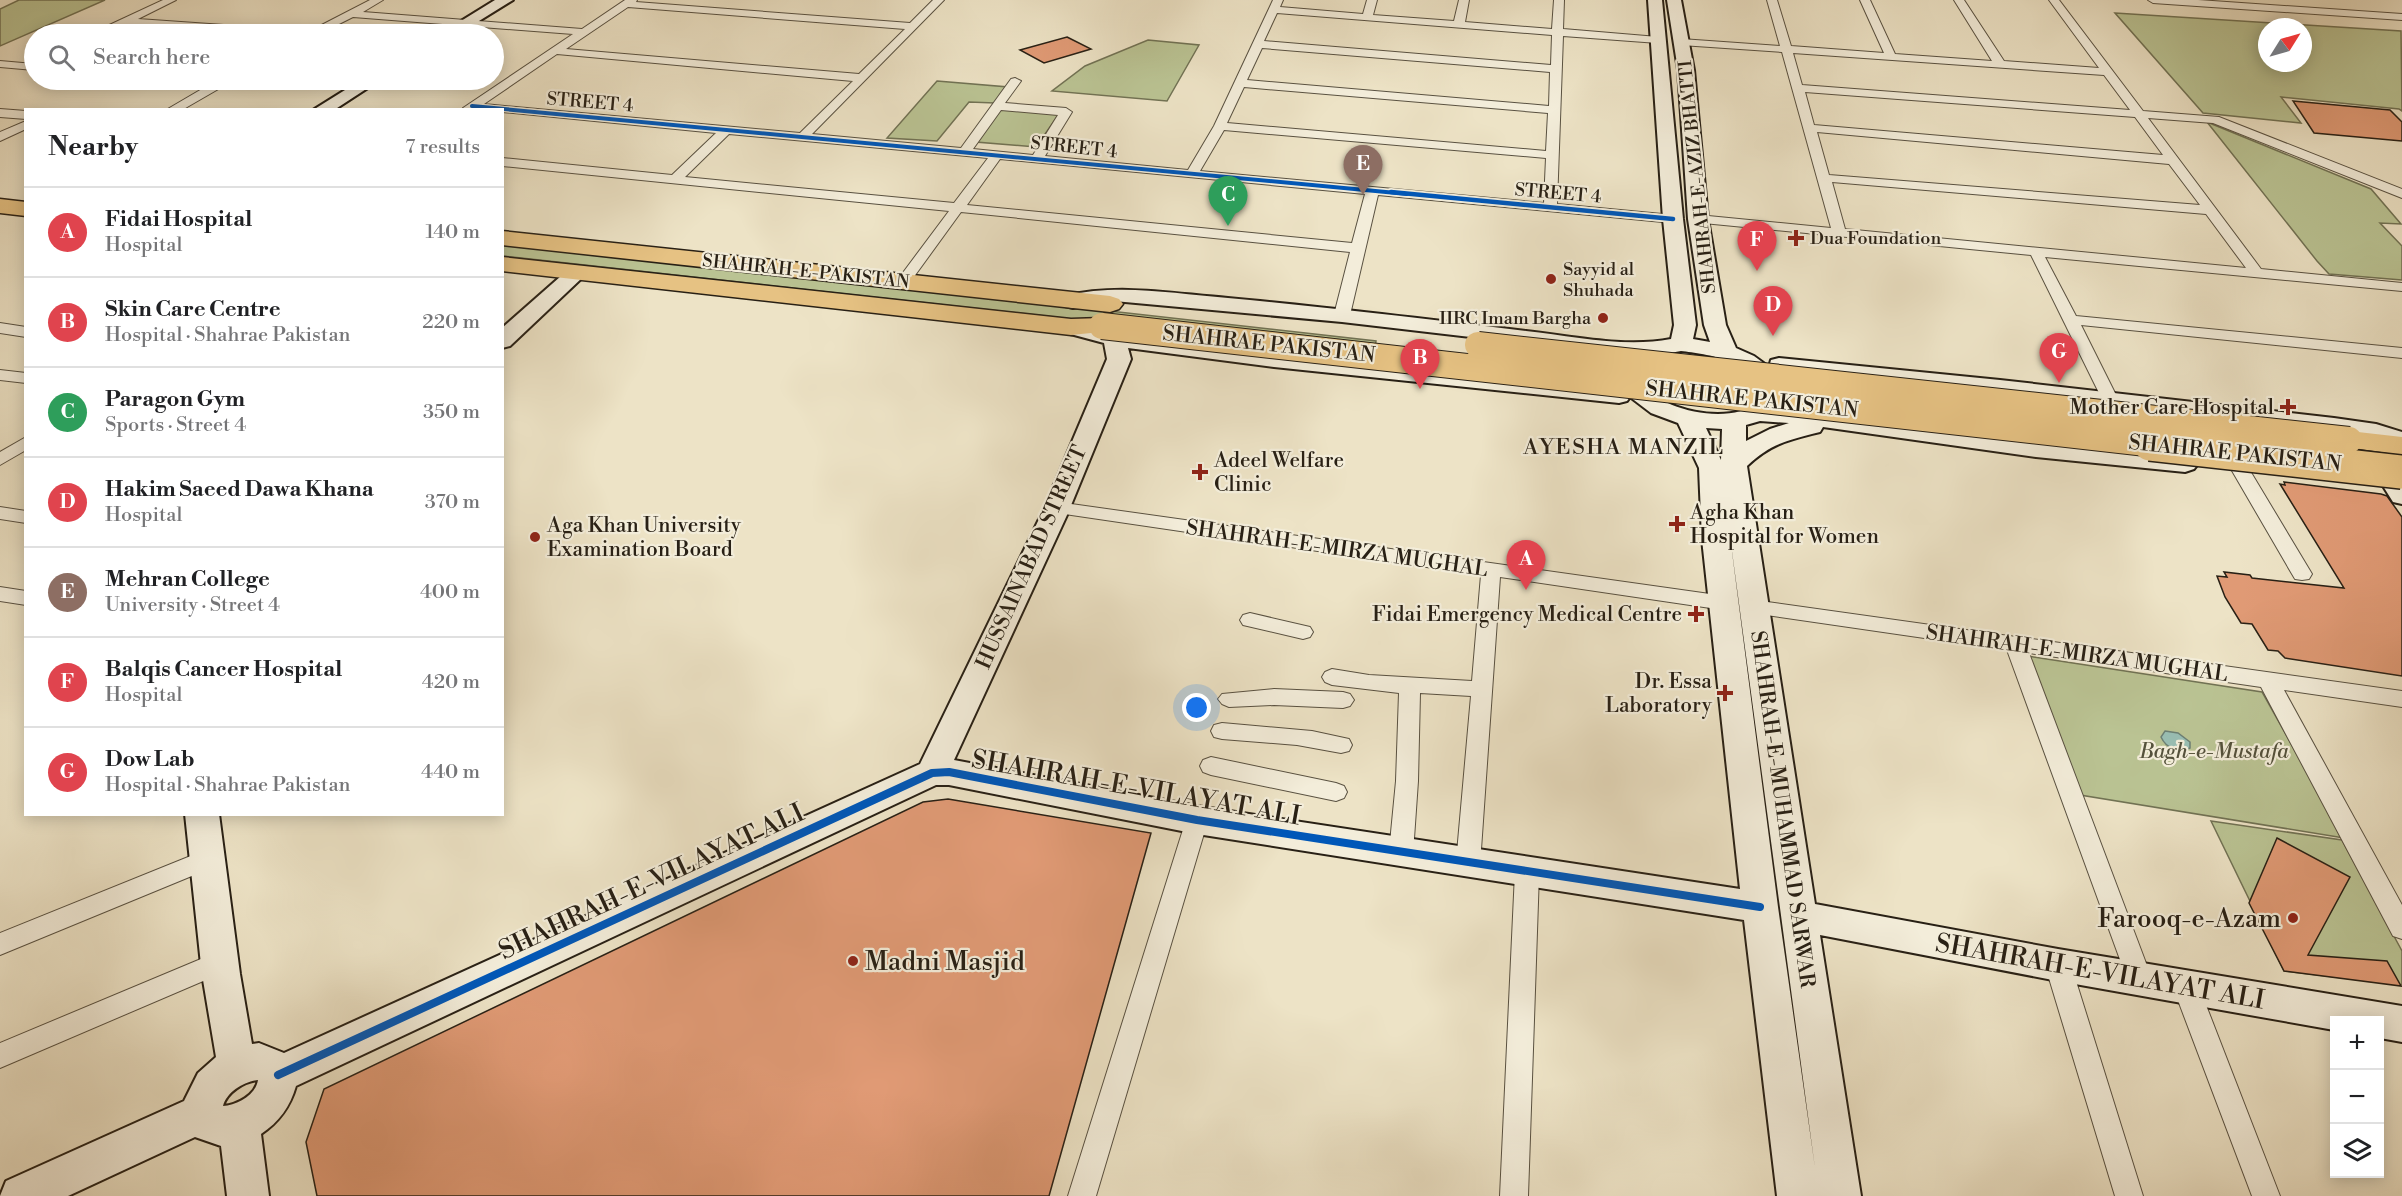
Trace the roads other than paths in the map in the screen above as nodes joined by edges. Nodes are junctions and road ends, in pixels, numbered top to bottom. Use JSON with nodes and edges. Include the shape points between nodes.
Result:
{"nodes":[{"id":1,"x":171,"y":0,"type":"edge"},
{"id":2,"x":378,"y":0,"type":"edge"},
{"id":3,"x":506,"y":0,"type":"edge"},
{"id":4,"x":939,"y":0,"type":"edge"},
{"id":5,"x":1372,"y":0,"type":"edge"},
{"id":6,"x":1464,"y":0,"type":"edge"},
{"id":7,"x":1559,"y":0,"type":"edge"},
{"id":8,"x":1655,"y":0,"type":"edge"},
{"id":9,"x":1674,"y":0,"type":"edge"},
{"id":10,"x":1772,"y":0,"type":"edge"},
{"id":11,"x":1865,"y":0,"type":"edge"},
{"id":12,"x":1959,"y":0,"type":"edge"},
{"id":13,"x":2054,"y":0,"type":"edge"},
{"id":14,"x":2153,"y":0,"type":"edge"},
{"id":15,"x":629,"y":2,"type":"edge"},
{"id":16,"x":1276,"y":5,"type":"edge"},
{"id":17,"x":352,"y":14,"type":"junction"},
{"id":18,"x":1367,"y":17,"type":"junction"},
{"id":19,"x":2402,"y":17,"type":"edge"},
{"id":20,"x":126,"y":21,"type":"junction"},
{"id":21,"x":468,"y":23,"type":"junction"},
{"id":22,"x":119,"y":24,"type":"edge"},
{"id":23,"x":169,"y":24,"type":"edge"},
{"id":24,"x":332,"y":24,"type":"edge"},
{"id":25,"x":481,"y":24,"type":"edge"},
{"id":26,"x":1459,"y":24,"type":"junction"},
{"id":27,"x":504,"y":26,"type":"edge"},
{"id":28,"x":911,"y":26,"type":"junction"},
{"id":29,"x":1558,"y":30,"type":"junction"},
{"id":30,"x":584,"y":32,"type":"junction"},
{"id":31,"x":1658,"y":40,"type":"junction"},
{"id":32,"x":1681,"y":42,"type":"junction"},
{"id":33,"x":1258,"y":44,"type":"junction"},
{"id":34,"x":1786,"y":48,"type":"junction"},
{"id":35,"x":556,"y":51,"type":"junction"},
{"id":36,"x":1891,"y":56,"type":"junction"},
{"id":37,"x":0,"y":64,"type":"edge"},
{"id":38,"x":2000,"y":64,"type":"junction"},
{"id":39,"x":24,"y":65,"type":"edge"},
{"id":40,"x":1557,"y":69,"type":"junction"},
{"id":41,"x":2108,"y":72,"type":"junction"},
{"id":42,"x":861,"y":78,"type":"junction"},
{"id":43,"x":1015,"y":81,"type":"dead end"},
{"id":44,"x":1239,"y":83,"type":"junction"},
{"id":45,"x":504,"y":85,"type":"edge"},
{"id":46,"x":1797,"y":87,"type":"junction"},
{"id":47,"x":209,"y":90,"type":"edge"},
{"id":48,"x":355,"y":90,"type":"edge"},
{"id":49,"x":496,"y":90,"type":"edge"},
{"id":50,"x":998,"y":106,"type":"junction"},
{"id":51,"x":176,"y":108,"type":"edge"},
{"id":52,"x":324,"y":108,"type":"edge"},
{"id":53,"x":469,"y":108,"type":"edge"},
{"id":54,"x":1555,"y":110,"type":"junction"},
{"id":55,"x":504,"y":111,"type":"edge"},
{"id":56,"x":0,"y":113,"type":"edge"},
{"id":57,"x":2140,"y":114,"type":"junction"},
{"id":58,"x":24,"y":115,"type":"edge"},
{"id":59,"x":24,"y":125,"type":"edge"},
{"id":60,"x":1220,"y":126,"type":"junction"},
{"id":61,"x":1809,"y":128,"type":"junction"},
{"id":62,"x":726,"y":130,"type":"junction"},
{"id":63,"x":0,"y":137,"type":"edge"},
{"id":64,"x":803,"y":137,"type":"junction"},
{"id":65,"x":965,"y":152,"type":"junction"},
{"id":66,"x":997,"y":155,"type":"junction"},
{"id":67,"x":1553,"y":155,"type":"junction"},
{"id":68,"x":1037,"y":159,"type":"junction"},
{"id":69,"x":2172,"y":160,"type":"junction"},
{"id":70,"x":504,"y":162,"type":"edge"},
{"id":71,"x":1192,"y":174,"type":"junction"},
{"id":72,"x":1824,"y":178,"type":"junction"},
{"id":73,"x":675,"y":179,"type":"junction"},
{"id":74,"x":1372,"y":191,"type":"junction"},
{"id":75,"x":2402,"y":194,"type":"edge"},
{"id":76,"x":0,"y":206,"type":"edge"},
{"id":77,"x":957,"y":206,"type":"junction"},
{"id":78,"x":1550,"y":208,"type":"junction"},
{"id":79,"x":24,"y":209,"type":"edge"},
{"id":80,"x":2212,"y":210,"type":"junction"},
{"id":81,"x":1673,"y":219,"type":"junction"},
{"id":82,"x":1698,"y":219,"type":"junction"},
{"id":83,"x":1840,"y":234,"type":"junction"},
{"id":84,"x":504,"y":238,"type":"edge"},
{"id":85,"x":1357,"y":248,"type":"junction"},
{"id":86,"x":2036,"y":252,"type":"junction"},
{"id":87,"x":504,"y":264,"type":"edge"},
{"id":88,"x":576,"y":273,"type":"junction"},
{"id":89,"x":2257,"y":273,"type":"junction"},
{"id":90,"x":903,"y":282,"type":"junction"},
{"id":91,"x":2402,"y":287,"type":"edge"},
{"id":92,"x":1682,"y":288,"type":"junction"},
{"id":93,"x":1711,"y":306,"type":"junction"},
{"id":94,"x":1072,"y":314,"type":"junction"},
{"id":95,"x":1342,"y":315,"type":"junction"},
{"id":96,"x":2072,"y":320,"type":"junction"},
{"id":97,"x":0,"y":328,"type":"edge"},
{"id":98,"x":1462,"y":329,"type":"junction"},
{"id":99,"x":24,"y":332,"type":"edge"},
{"id":100,"x":1111,"y":332,"type":"junction"},
{"id":101,"x":504,"y":339,"type":"edge"},
{"id":102,"x":1681,"y":344,"type":"junction"},
{"id":103,"x":1646,"y":350,"type":"junction"},
{"id":104,"x":1726,"y":352,"type":"junction"},
{"id":105,"x":2402,"y":352,"type":"edge"},
{"id":106,"x":1747,"y":362,"type":"junction"},
{"id":107,"x":1860,"y":373,"type":"junction"},
{"id":108,"x":0,"y":375,"type":"edge"},
{"id":109,"x":24,"y":378,"type":"edge"},
{"id":110,"x":1578,"y":392,"type":"junction"},
{"id":111,"x":1642,"y":398,"type":"junction"},
{"id":112,"x":2110,"y":399,"type":"junction"},
{"id":113,"x":1745,"y":418,"type":"junction"},
{"id":114,"x":1688,"y":419,"type":"junction"},
{"id":115,"x":1862,"y":425,"type":"junction"},
{"id":116,"x":2402,"y":440,"type":"edge"},
{"id":117,"x":0,"y":441,"type":"edge"},
{"id":118,"x":24,"y":444,"type":"edge"},
{"id":119,"x":2402,"y":446,"type":"edge"},
{"id":120,"x":0,"y":460,"type":"edge"},
{"id":121,"x":1722,"y":463,"type":"junction"},
{"id":122,"x":2240,"y":469,"type":"junction"},
{"id":123,"x":2400,"y":485,"type":"edge"},
{"id":124,"x":1057,"y":508,"type":"junction"},
{"id":125,"x":0,"y":513,"type":"edge"},
{"id":126,"x":24,"y":517,"type":"edge"},
{"id":127,"x":1491,"y":570,"type":"junction"},
{"id":128,"x":2302,"y":573,"type":"dead end"},
{"id":129,"x":1738,"y":605,"type":"junction"},
{"id":130,"x":1250,"y":620,"type":"dead end"},
{"id":131,"x":1303,"y":632,"type":"dead end"},
{"id":132,"x":2015,"y":644,"type":"junction"},
{"id":133,"x":1332,"y":677,"type":"dead end"},
{"id":134,"x":2268,"y":680,"type":"junction"},
{"id":135,"x":1410,"y":686,"type":"junction"},
{"id":136,"x":1481,"y":689,"type":"junction"},
{"id":137,"x":1229,"y":699,"type":"dead end"},
{"id":138,"x":2402,"y":699,"type":"edge"},
{"id":139,"x":1343,"y":700,"type":"dead end"},
{"id":140,"x":1221,"y":730,"type":"dead end"},
{"id":141,"x":1341,"y":745,"type":"dead end"},
{"id":142,"x":1211,"y":766,"type":"dead end"},
{"id":143,"x":932,"y":773,"type":"junction"},
{"id":144,"x":1336,"y":792,"type":"dead end"},
{"id":145,"x":202,"y":816,"type":"edge"},
{"id":146,"x":1197,"y":820,"type":"junction"},
{"id":147,"x":1401,"y":853,"type":"junction"},
{"id":148,"x":208,"y":859,"type":"junction"},
{"id":149,"x":1468,"y":864,"type":"junction"},
{"id":150,"x":1527,"y":873,"type":"junction"},
{"id":151,"x":1760,"y":908,"type":"junction"},
{"id":152,"x":1799,"y":916,"type":"junction"},
{"id":153,"x":2402,"y":927,"type":"edge"},
{"id":154,"x":0,"y":944,"type":"edge"},
{"id":155,"x":220,"y":962,"type":"junction"},
{"id":156,"x":2058,"y":965,"type":"junction"},
{"id":157,"x":2139,"y":979,"type":"junction"},
{"id":158,"x":2186,"y":987,"type":"junction"},
{"id":159,"x":2402,"y":1024,"type":"edge"},
{"id":160,"x":0,"y":1056,"type":"edge"},
{"id":161,"x":237,"y":1066,"type":"junction"},
{"id":162,"x":278,"y":1075,"type":"junction"},
{"id":163,"x":220,"y":1118,"type":"junction"},
{"id":164,"x":21,"y":1196,"type":"edge"},
{"id":165,"x":248,"y":1196,"type":"edge"},
{"id":166,"x":1082,"y":1196,"type":"edge"},
{"id":167,"x":1514,"y":1196,"type":"edge"},
{"id":168,"x":1798,"y":1196,"type":"edge"},
{"id":169,"x":1840,"y":1196,"type":"edge"},
{"id":170,"x":2129,"y":1196,"type":"edge"},
{"id":171,"x":2266,"y":1196,"type":"edge"}],
"edges":[{"from":1,"to":20,"type":"street"},
{"from":2,"to":17,"type":"street"},
{"from":3,"to":21,"type":"main road"},
{"from":4,"to":28,"type":"street"},
{"from":5,"to":18,"type":"street"},
{"from":6,"to":26,"type":"street"},
{"from":7,"to":29,"type":"street"},
{"from":8,"to":31,"type":"main road","name":"SHAHRAH-E-AZIZ BHATTI"},
{"from":9,"to":32,"type":"main road","name":"SHAHRAH-E-AZIZ BHATTI"},
{"from":10,"to":34,"type":"street"},
{"from":11,"to":36,"type":"street"},
{"from":12,"to":38,"type":"street"},
{"from":13,"to":41,"type":"street"},
{"from":14,"to":19,"type":"street"},
{"from":15,"to":28,"type":"street"},
{"from":15,"to":30,"type":"street"},
{"from":16,"to":18,"type":"street"},
{"from":16,"to":33,"type":"street"},
{"from":17,"to":21,"type":"street"},
{"from":17,"to":24,"type":"street"},
{"from":18,"to":26,"type":"street"},
{"from":20,"to":22,"type":"street"},
{"from":20,"to":23,"type":"street"},
{"from":21,"to":25,"type":"street"},
{"from":26,"to":29,"type":"street"},
{"from":27,"to":30,"type":"street"},
{"from":28,"to":42,"type":"street"},
{"from":29,"to":31,"type":"street"},
{"from":29,"to":40,"type":"street"},
{"from":30,"to":35,"type":"street"},
{"from":31,"to":81,"type":"main road","name":"SHAHRAH-E-AZIZ BHATTI"},
{"from":32,"to":34,"type":"street"},
{"from":32,"to":82,"type":"main road","name":"SHAHRAH-E-AZIZ BHATTI"},
{"from":33,"to":40,"type":"street"},
{"from":33,"to":44,"type":"street"},
{"from":34,"to":36,"type":"street"},
{"from":34,"to":46,"type":"street"},
{"from":35,"to":42,"type":"street"},
{"from":35,"to":45,"type":"street"},
{"from":36,"to":38,"type":"street"},
{"from":37,"to":39,"type":"street"},
{"from":38,"to":41,"type":"street"},
{"from":40,"to":54,"type":"street"},
{"from":41,"to":57,"type":"street"},
{"from":42,"to":64,"type":"street"},
{"from":43,"to":50,"type":"street"},
{"from":44,"to":54,"type":"street"},
{"from":44,"to":60,"type":"street"},
{"from":46,"to":57,"type":"street"},
{"from":46,"to":61,"type":"street"},
{"from":47,"to":51,"type":"street"},
{"from":48,"to":52,"type":"main road"},
{"from":49,"to":53,"type":"street"},
{"from":50,"to":65,"type":"street"},
{"from":50,"to":68,"type":"street","via":[[1066,112]]},
{"from":54,"to":67,"type":"street"},
{"from":55,"to":62,"type":"street","name":"STREET 4"},
{"from":56,"to":58,"type":"street"},
{"from":57,"to":69,"type":"street"},
{"from":57,"to":75,"type":"street","via":[[2215,120]]},
{"from":59,"to":63,"type":"street"},
{"from":60,"to":67,"type":"street"},
{"from":60,"to":71,"type":"street"},
{"from":61,"to":69,"type":"street"},
{"from":61,"to":72,"type":"street"},
{"from":62,"to":64,"type":"street","name":"STREET 4"},
{"from":62,"to":73,"type":"street"},
{"from":64,"to":65,"type":"street","name":"STREET 4"},
{"from":65,"to":66,"type":"street","name":"STREET 4"},
{"from":66,"to":68,"type":"street","name":"STREET 4"},
{"from":66,"to":77,"type":"street"},
{"from":67,"to":78,"type":"street"},
{"from":68,"to":71,"type":"street","name":"STREET 4"},
{"from":69,"to":80,"type":"street"},
{"from":70,"to":73,"type":"street"},
{"from":71,"to":74,"type":"street","name":"STREET 4"},
{"from":72,"to":80,"type":"street"},
{"from":72,"to":83,"type":"street"},
{"from":73,"to":77,"type":"street"},
{"from":74,"to":78,"type":"street","name":"STREET 4"},
{"from":74,"to":85,"type":"street"},
{"from":76,"to":79,"type":"highway"},
{"from":77,"to":85,"type":"street"},
{"from":77,"to":90,"type":"street"},
{"from":78,"to":81,"type":"street","name":"STREET 4"},
{"from":80,"to":89,"type":"street"},
{"from":81,"to":92,"type":"main road","name":"SHAHRAH-E-AZIZ BHATTI"},
{"from":82,"to":83,"type":"street"},
{"from":82,"to":93,"type":"main road","name":"SHAHRAH-E-AZIZ BHATTI"},
{"from":83,"to":86,"type":"street"},
{"from":84,"to":90,"type":"highway","name":"SHAHRAH-E-PAKISTAN"},
{"from":85,"to":95,"type":"street"},
{"from":86,"to":89,"type":"street"},
{"from":86,"to":96,"type":"street"},
{"from":87,"to":88,"type":"highway","name":"SHAHRAH-E-PAKISTAN"},
{"from":88,"to":94,"type":"highway","name":"SHAHRAH-E-PAKISTAN"},
{"from":88,"to":101,"type":"main road"},
{"from":89,"to":91,"type":"street"},
{"from":90,"to":94,"type":"highway","name":"SHAHRAH-E-PAKISTAN"},
{"from":92,"to":98,"type":"main road","via":[[1662,325],[1630,340],[1591,341]]},
{"from":92,"to":102,"type":"main road","name":"SHAHRAH-E-AZIZ BHATTI","via":[[1685,325]]},
{"from":93,"to":104,"type":"main road","name":"SHAHRAH-E-AZIZ BHATTI","via":[[1714,325]]},
{"from":93,"to":107,"type":"main road","via":[[1737,337],[1757,351],[1782,360]]},
{"from":94,"to":95,"type":"main road","via":[[1114,295]]},
{"from":94,"to":100,"type":"highway","name":"SHAHRAH-E-PAKISTAN"},
{"from":95,"to":98,"type":"main road"},
{"from":96,"to":105,"type":"street"},
{"from":96,"to":112,"type":"street"},
{"from":97,"to":99,"type":"street"},
{"from":98,"to":103,"type":"main road"},
{"from":100,"to":110,"type":"main road","via":[[1158,344],[1274,360]]},
{"from":100,"to":119,"type":"highway","name":"SHAHRAE PAKISTAN","bridge":true},
{"from":100,"to":123,"type":"highway","name":"SHAHRAE PAKISTAN","bridge":true},
{"from":100,"to":124,"type":"main road","name":"HUSSAINABAD STREET"},
{"from":102,"to":103,"type":"main road"},
{"from":102,"to":104,"type":"main road"},
{"from":103,"to":111,"type":"main road","via":[[1630,362],[1627,371],[1633,389]]},
{"from":104,"to":106,"type":"main road"},
{"from":106,"to":107,"type":"main road"},
{"from":106,"to":113,"type":"main road","via":[[1761,372],[1772,395],[1768,406]]},
{"from":107,"to":112,"type":"main road"},
{"from":108,"to":109,"type":"street"},
{"from":110,"to":111,"type":"main road"},
{"from":110,"to":121,"type":"main road","via":[[1642,411]]},
{"from":111,"to":114,"type":"main road"},
{"from":112,"to":116,"type":"main road","via":[[2376,431]]},
{"from":113,"to":114,"type":"main road","via":[[1712,422]]},
{"from":113,"to":115,"type":"main road","via":[[1806,417]]},
{"from":113,"to":121,"type":"main road","name":"SHAHRAH-E-MUHAMMAD SARWAR"},
{"from":114,"to":121,"type":"main road","name":"SHAHRAH-E-MUHAMMAD SARWAR"},
{"from":115,"to":121,"type":"main road","via":[[1789,429]]},
{"from":115,"to":122,"type":"main road","via":[[2036,449]]},
{"from":117,"to":118,"type":"street"},
{"from":118,"to":120,"type":"street"},
{"from":121,"to":129,"type":"main road","name":"SHAHRAH-E-MUHAMMAD SARWAR"},
{"from":122,"to":123,"type":"main road"},
{"from":122,"to":128,"type":"street"},
{"from":124,"to":127,"type":"street","name":"SHAHRAH-E-MIRZA MUGHAL"},
{"from":124,"to":143,"type":"main road","name":"HUSSAINABAD STREET"},
{"from":125,"to":126,"type":"street"},
{"from":127,"to":129,"type":"street","name":"SHAHRAH-E-MIRZA MUGHAL"},
{"from":127,"to":136,"type":"street"},
{"from":129,"to":132,"type":"street","name":"SHAHRAH-E-MIRZA MUGHAL"},
{"from":129,"to":151,"type":"main road","name":"SHAHRAH-E-MUHAMMAD SARWAR"},
{"from":129,"to":152,"type":"main road","name":"SHAHRAH-E-MUHAMMAD SARWAR"},
{"from":130,"to":131,"type":"street"},
{"from":132,"to":134,"type":"street","name":"SHAHRAH-E-MIRZA MUGHAL"},
{"from":132,"to":157,"type":"street"},
{"from":133,"to":135,"type":"street"},
{"from":134,"to":138,"type":"street","name":"SHAHRAH-E-MIRZA MUGHAL"},
{"from":134,"to":153,"type":"street"},
{"from":135,"to":136,"type":"street"},
{"from":135,"to":147,"type":"street"},
{"from":136,"to":149,"type":"street"},
{"from":137,"to":139,"type":"street"},
{"from":140,"to":141,"type":"street","via":[[1301,736]]},
{"from":142,"to":144,"type":"street"},
{"from":143,"to":146,"type":"main road","name":"SHAHRAH-E-VILAYAT ALI","via":[[949,772]]},
{"from":143,"to":162,"type":"main road","name":"SHAHRAH-E-VILAYAT ALI"},
{"from":145,"to":148,"type":"main road"},
{"from":146,"to":147,"type":"main road","name":"SHAHRAH-E-VILAYAT ALI"},
{"from":146,"to":166,"type":"street"},
{"from":147,"to":149,"type":"main road","name":"SHAHRAH-E-VILAYAT ALI"},
{"from":148,"to":154,"type":"street"},
{"from":148,"to":155,"type":"main road"},
{"from":149,"to":150,"type":"main road","name":"SHAHRAH-E-VILAYAT ALI"},
{"from":150,"to":151,"type":"main road","name":"SHAHRAH-E-VILAYAT ALI"},
{"from":150,"to":167,"type":"street"},
{"from":151,"to":168,"type":"main road","name":"SHAHRAH-E-MUHAMMAD SARWAR"},
{"from":152,"to":156,"type":"main road","name":"SHAHRAH-E-VILAYAT ALI"},
{"from":152,"to":169,"type":"main road","name":"SHAHRAH-E-MUHAMMAD SARWAR"},
{"from":155,"to":160,"type":"street"},
{"from":155,"to":161,"type":"main road"},
{"from":156,"to":157,"type":"main road","name":"SHAHRAH-E-VILAYAT ALI"},
{"from":156,"to":170,"type":"street"},
{"from":157,"to":158,"type":"main road","name":"SHAHRAH-E-VILAYAT ALI"},
{"from":158,"to":159,"type":"main road","name":"SHAHRAH-E-VILAYAT ALI"},
{"from":158,"to":171,"type":"street"},
{"from":161,"to":162,"type":"main road","via":[[268,1063]]},
{"from":161,"to":163,"type":"main road","via":[[207,1092],[202,1103]]},
{"from":162,"to":163,"type":"main road","via":[[278,1085],[264,1107]]},
{"from":163,"to":164,"type":"main road"},
{"from":163,"to":165,"type":"main road"}]}
